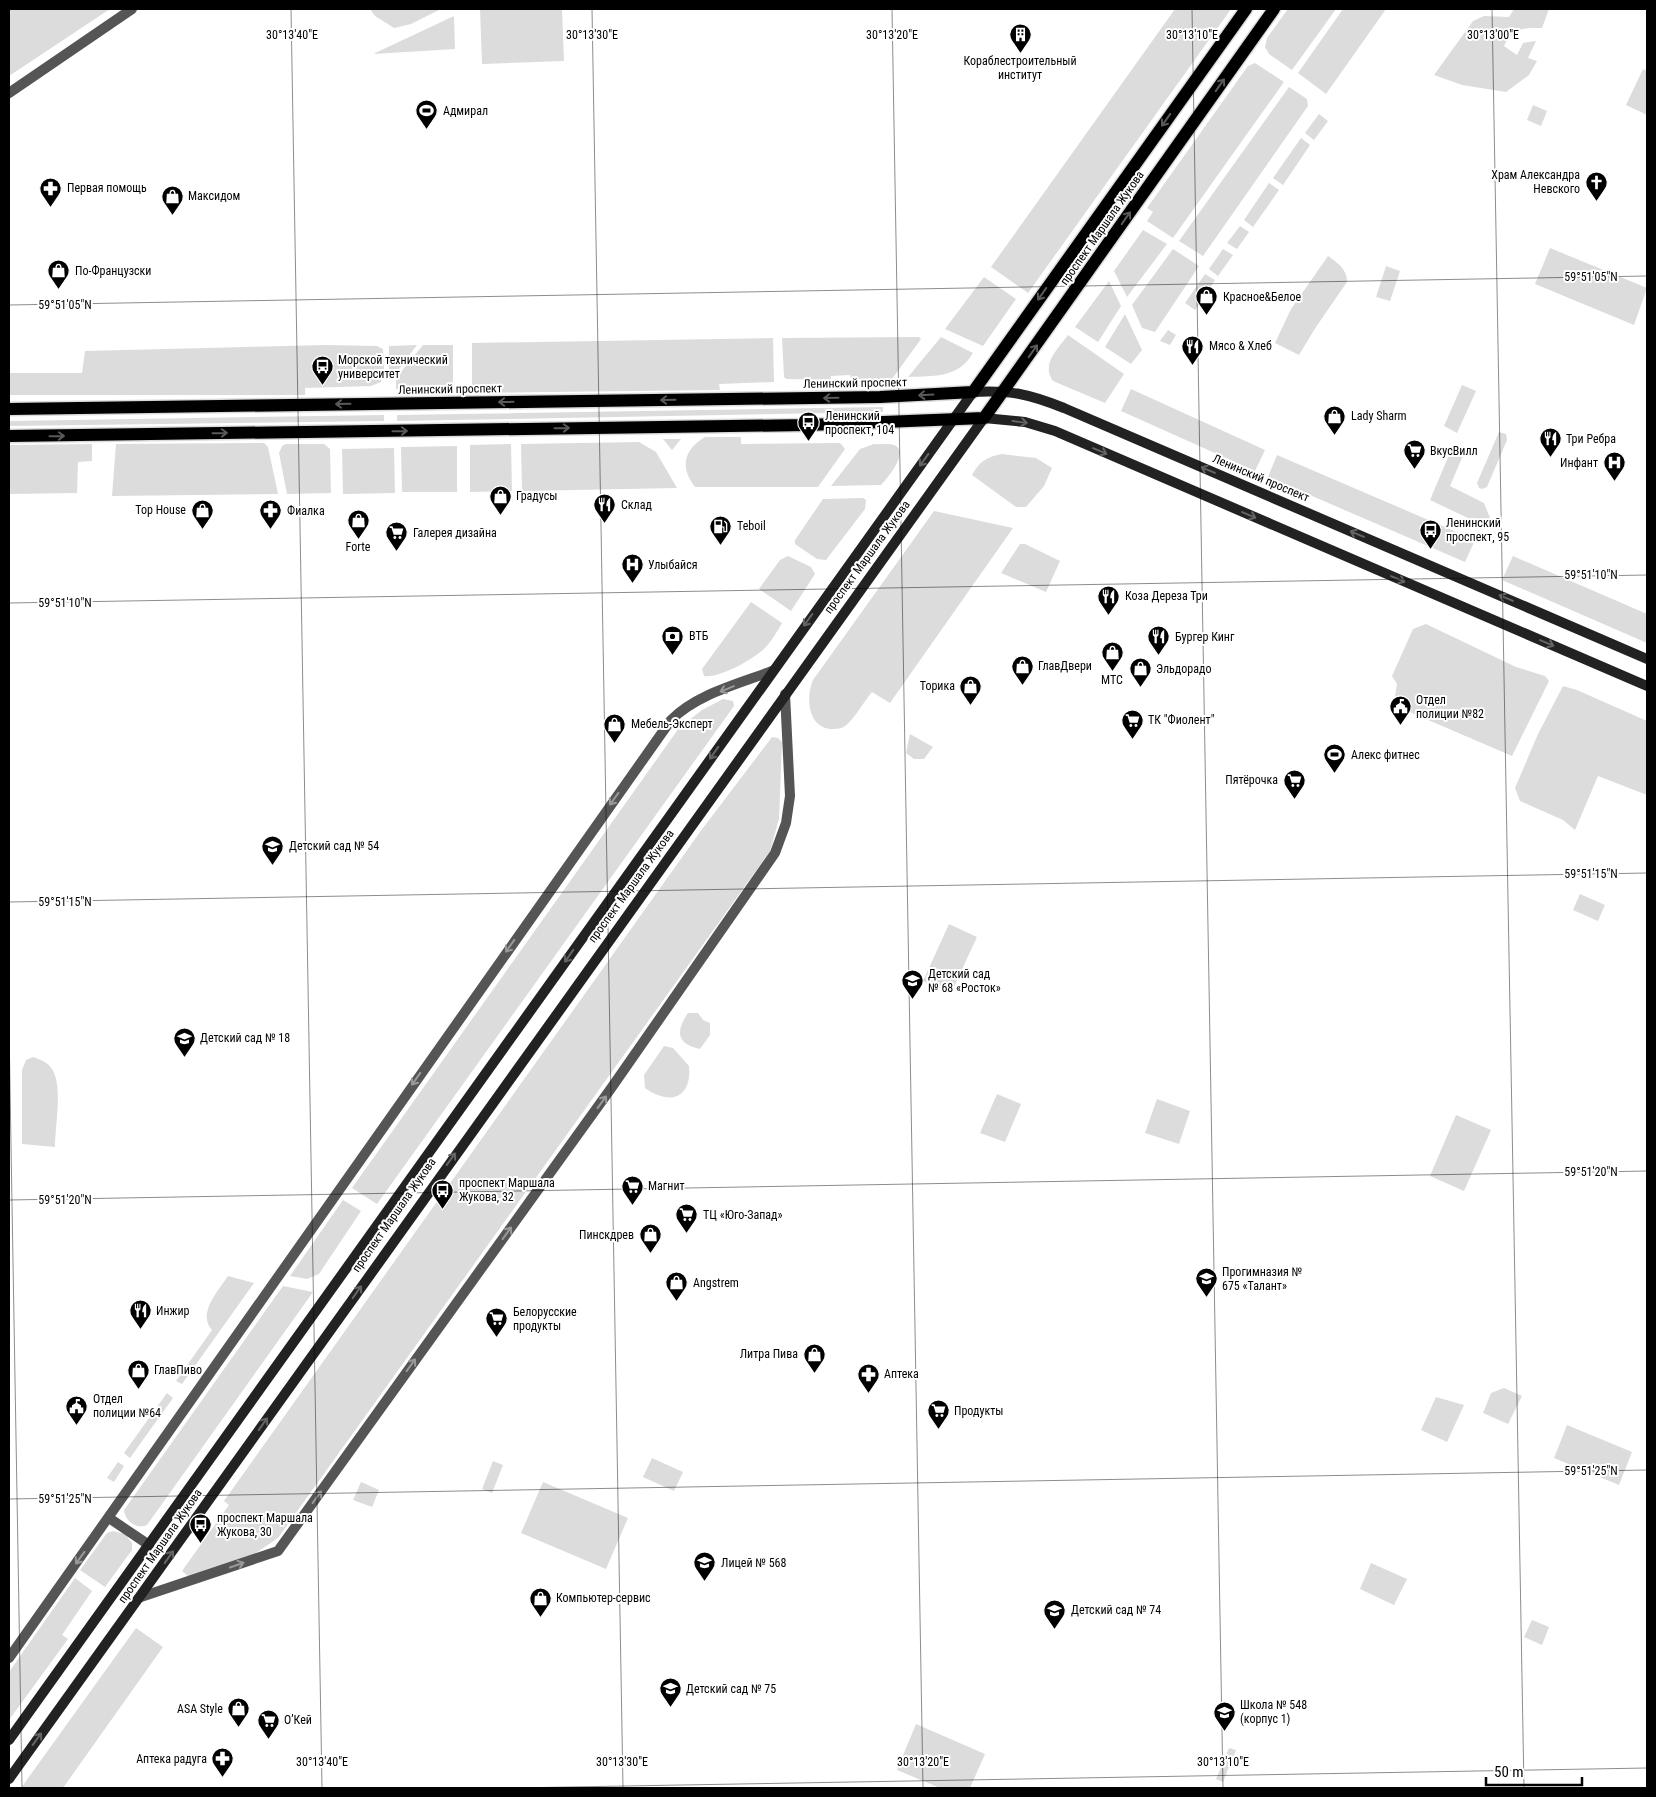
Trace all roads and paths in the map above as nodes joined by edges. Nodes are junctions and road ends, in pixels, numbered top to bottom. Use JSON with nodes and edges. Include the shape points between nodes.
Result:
{"nodes":[{"id":1,"x":132,"y":9,"type":"edge"},
{"id":2,"x":1246,"y":9,"type":"edge"},
{"id":3,"x":1274,"y":9,"type":"edge"},
{"id":4,"x":9,"y":93,"type":"edge"},
{"id":5,"x":1005,"y":391,"type":"junction"},
{"id":6,"x":973,"y":392,"type":"junction"},
{"id":7,"x":9,"y":409,"type":"edge"},
{"id":8,"x":984,"y":418,"type":"junction"},
{"id":9,"x":952,"y":421,"type":"junction"},
{"id":10,"x":9,"y":436,"type":"edge"},
{"id":11,"x":1647,"y":659,"type":"edge"},
{"id":12,"x":772,"y":671,"type":"junction"},
{"id":13,"x":1647,"y":686,"type":"edge"},
{"id":14,"x":785,"y":694,"type":"junction"},
{"id":15,"x":109,"y":1518,"type":"junction"},
{"id":16,"x":149,"y":1545,"type":"junction"},
{"id":17,"x":141,"y":1597,"type":"junction"},
{"id":18,"x":9,"y":1658,"type":"edge"},
{"id":19,"x":9,"y":1740,"type":"edge"},
{"id":20,"x":9,"y":1779,"type":"edge"}],
"edges":[{"from":1,"to":4,"type":"street"},
{"from":2,"to":6,"type":"main road","name":"проспект Маршала Жукова","one_way":true},
{"from":5,"to":3,"type":"main road","name":"проспект Маршала Жукова","one_way":true},
{"from":5,"to":6,"type":"main road","name":"Ленинский проспект"},
{"from":5,"to":8,"type":"main road","name":"проспект Маршала Жукова"},
{"from":11,"to":5,"type":"main road","name":"Ленинский проспект","one_way":true,"via":[[1064,408],[1030,395]]},
{"from":6,"to":7,"type":"main road","name":"Ленинский проспект","one_way":true,"via":[[880,397]]},
{"from":6,"to":9,"type":"main road","name":"проспект Маршала Жукова"},
{"from":8,"to":9,"type":"main road"},
{"from":8,"to":13,"type":"main road","one_way":true,"via":[[1025,422],[1055,431]]},
{"from":8,"to":14,"type":"main road","name":"проспект Маршала Жукова"},
{"from":10,"to":9,"type":"main road","one_way":true},
{"from":9,"to":12,"type":"main road","name":"проспект Маршала Жукова","one_way":true},
{"from":12,"to":15,"type":"street","one_way":true,"via":[[696,701],[671,720]]},
{"from":12,"to":16,"type":"main road","name":"проспект Маршала Жукова","one_way":true},
{"from":17,"to":14,"type":"main road","name":"проспект Маршала Жукова","one_way":true},
{"from":17,"to":14,"type":"street","one_way":true,"via":[[278,1551],[607,1094],[776,853],[786,823],[790,796]]},
{"from":15,"to":16,"type":"street"},
{"from":15,"to":18,"type":"street","one_way":true},
{"from":16,"to":19,"type":"main road","name":"проспект Маршала Жукова"},
{"from":20,"to":17,"type":"main road","name":"проспект Маршала Жукова","one_way":true}]}
